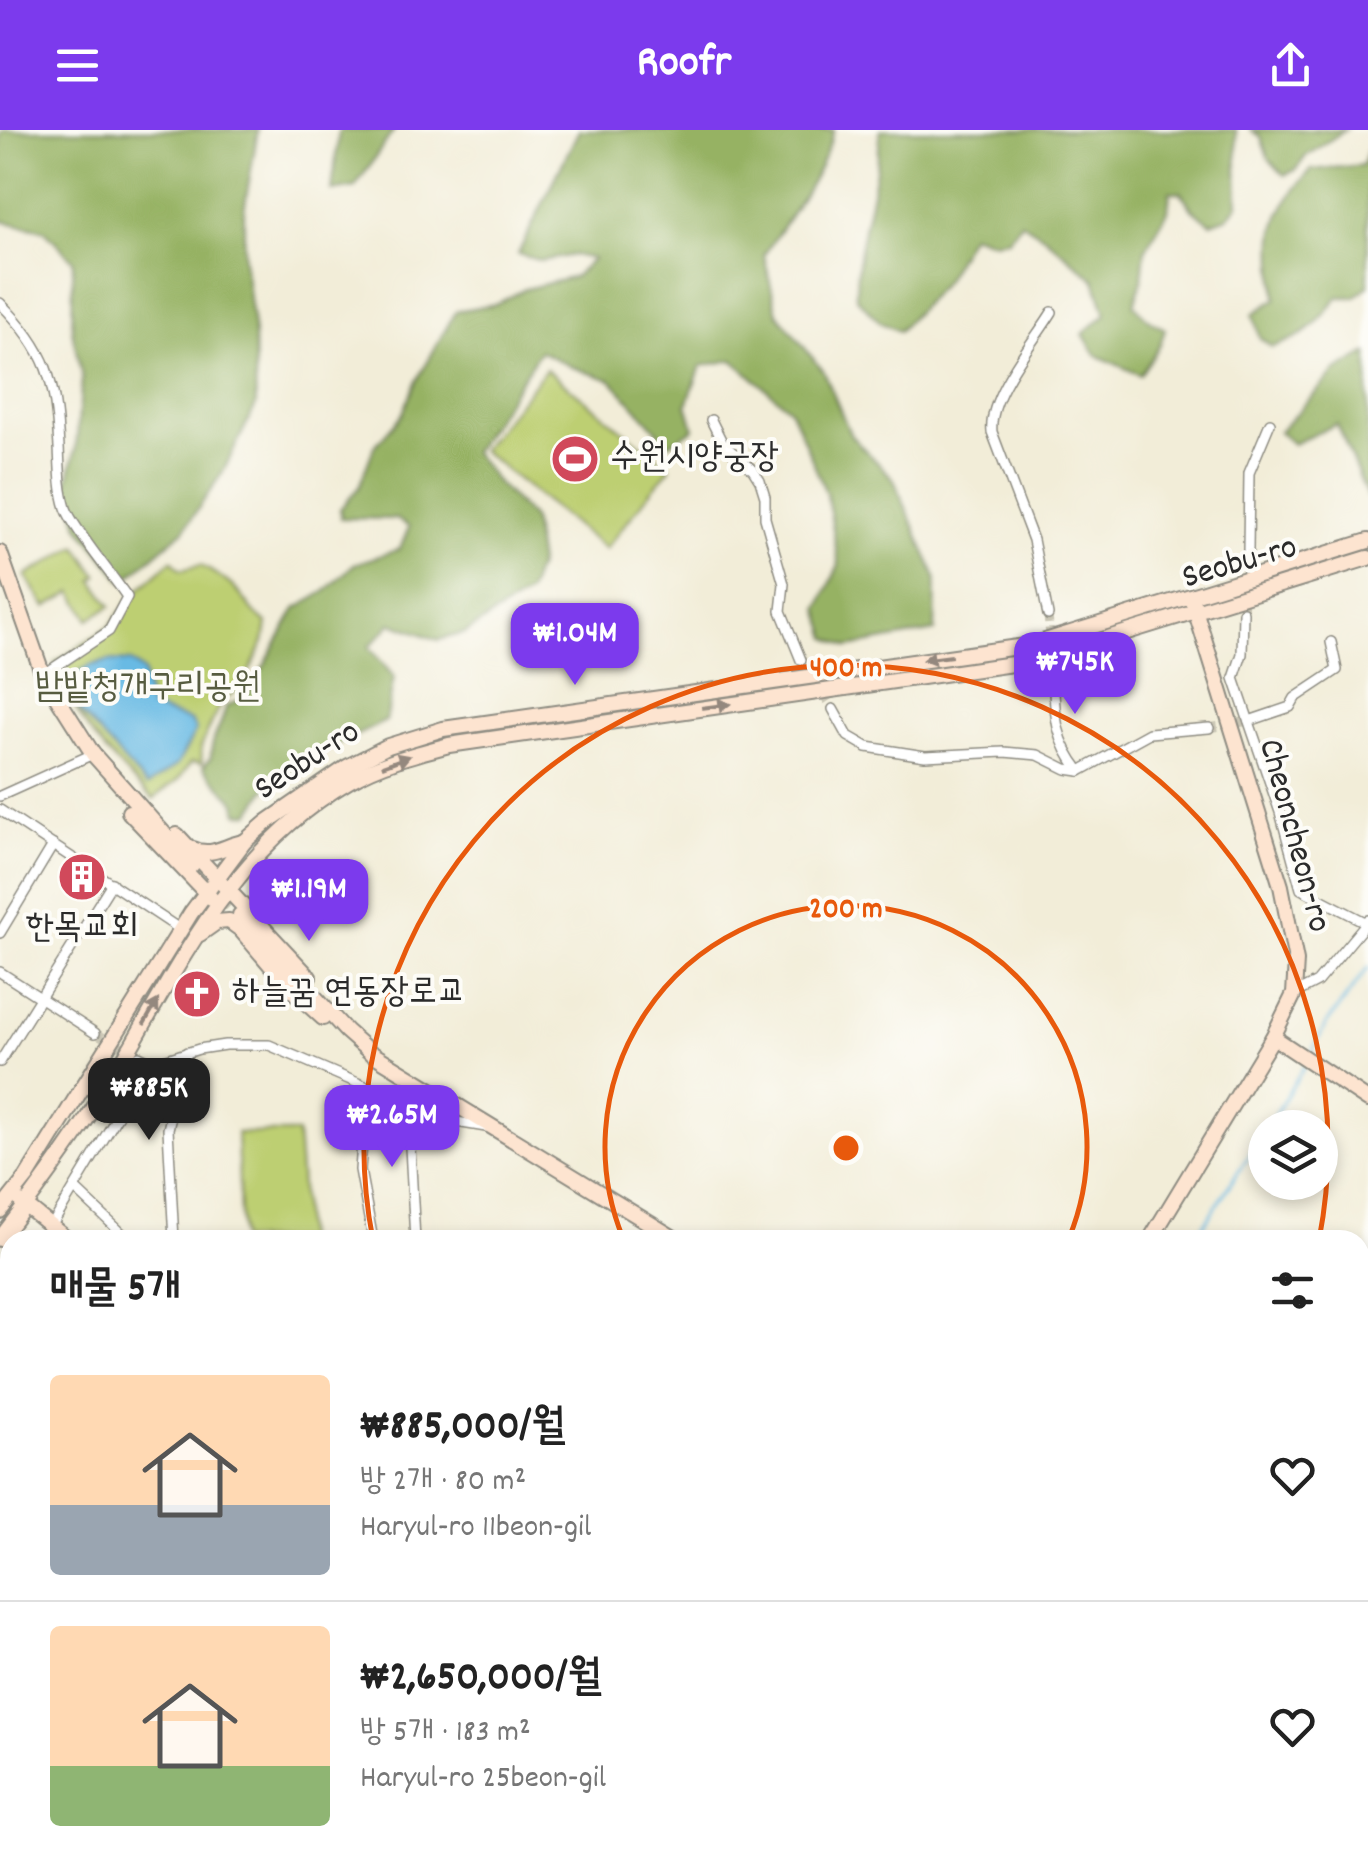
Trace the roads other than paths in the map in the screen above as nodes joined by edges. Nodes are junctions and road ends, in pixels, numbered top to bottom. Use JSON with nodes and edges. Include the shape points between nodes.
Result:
{"nodes":[{"id":1,"x":0,"y":303,"type":"edge"},
{"id":2,"x":1052,"y":312,"type":"dead end"},
{"id":3,"x":710,"y":420,"type":"dead end"},
{"id":4,"x":1270,"y":423,"type":"dead end"},
{"id":5,"x":1368,"y":541,"type":"edge"},
{"id":6,"x":1248,"y":550,"type":"tunnel mouth"},
{"id":7,"x":0,"y":554,"type":"edge"},
{"id":8,"x":1368,"y":558,"type":"edge"},
{"id":9,"x":1192,"y":602,"type":"junction"},
{"id":10,"x":1243,"y":612,"type":"tunnel mouth"},
{"id":11,"x":1048,"y":615,"type":"tunnel mouth"},
{"id":12,"x":1331,"y":642,"type":"dead end"},
{"id":13,"x":801,"y":660,"type":"tunnel mouth"},
{"id":14,"x":1053,"y":670,"type":"tunnel mouth"},
{"id":15,"x":44,"y":676,"type":"junction"},
{"id":16,"x":833,"y":710,"type":"tunnel mouth"},
{"id":17,"x":1249,"y":720,"type":"junction"},
{"id":18,"x":1209,"y":728,"type":"tunnel mouth"},
{"id":19,"x":93,"y":754,"type":"junction"},
{"id":20,"x":1080,"y":771,"type":"junction"},
{"id":21,"x":111,"y":777,"type":"junction"},
{"id":22,"x":0,"y":796,"type":"edge"},
{"id":23,"x":0,"y":810,"type":"edge"},
{"id":24,"x":244,"y":842,"type":"junction"},
{"id":25,"x":53,"y":845,"type":"junction"},
{"id":26,"x":188,"y":846,"type":"junction"},
{"id":27,"x":251,"y":860,"type":"junction"},
{"id":28,"x":192,"y":865,"type":"tunnel mouth"},
{"id":29,"x":223,"y":882,"type":"junction"},
{"id":30,"x":112,"y":883,"type":"junction"},
{"id":31,"x":211,"y":897,"type":"junction"},
{"id":32,"x":245,"y":914,"type":"junction"},
{"id":33,"x":1367,"y":921,"type":"edge"},
{"id":34,"x":0,"y":933,"type":"edge"},
{"id":35,"x":188,"y":934,"type":"junction"},
{"id":36,"x":0,"y":972,"type":"edge"},
{"id":37,"x":1294,"y":994,"type":"junction"},
{"id":38,"x":39,"y":999,"type":"junction"},
{"id":39,"x":346,"y":1031,"type":"junction"},
{"id":40,"x":95,"y":1033,"type":"tunnel mouth"},
{"id":41,"x":1273,"y":1037,"type":"junction"},
{"id":42,"x":187,"y":1052,"type":"junction"},
{"id":43,"x":139,"y":1056,"type":"tunnel mouth"},
{"id":44,"x":0,"y":1062,"type":"edge"},
{"id":45,"x":150,"y":1062,"type":"junction"},
{"id":46,"x":385,"y":1095,"type":"junction"},
{"id":47,"x":1368,"y":1100,"type":"edge"},
{"id":48,"x":427,"y":1113,"type":"junction"},
{"id":49,"x":492,"y":1128,"type":"junction"},
{"id":50,"x":75,"y":1190,"type":"junction"},
{"id":51,"x":8,"y":1192,"type":"junction"},
{"id":52,"x":26,"y":1205,"type":"junction"},
{"id":53,"x":0,"y":1211,"type":"edge"},
{"id":54,"x":52,"y":1225,"type":"junction"},
{"id":55,"x":7,"y":1230,"type":"edge"},
{"id":56,"x":57,"y":1230,"type":"edge"},
{"id":57,"x":118,"y":1230,"type":"edge"},
{"id":58,"x":173,"y":1230,"type":"edge"},
{"id":59,"x":371,"y":1230,"type":"edge"},
{"id":60,"x":414,"y":1230,"type":"edge"},
{"id":61,"x":660,"y":1230,"type":"edge"},
{"id":62,"x":1156,"y":1230,"type":"edge"}],
"edges":[{"from":1,"to":15,"type":"street","via":[[47,364],[67,513],[128,597],[109,631]]},
{"from":2,"to":11,"type":"street","via":[[991,420],[1034,540]]},
{"from":3,"to":13,"type":"street","via":[[723,444],[760,480],[784,584],[781,611]]},
{"from":4,"to":6,"type":"street","via":[[1248,473]]},
{"from":5,"to":9,"type":"main road","name":"Seobu-ro"},
{"from":7,"to":15,"type":"main road"},
{"from":8,"to":9,"type":"main road","name":"Seobu-ro"},
{"from":9,"to":24,"type":"main road","name":"Seobu-ro","one_way":true,"via":[[1032,645],[444,730],[388,746],[347,767]]},
{"from":27,"to":9,"type":"main road","name":"Seobu-ro","one_way":true,"via":[[349,781],[449,744],[1033,661]]},
{"from":9,"to":37,"type":"main road","name":"Cheoncheon-ro","via":[[1281,886],[1296,961]]},
{"from":10,"to":17,"type":"street","via":[[1234,678]]},
{"from":12,"to":17,"type":"street","via":[[1337,670],[1290,707]]},
{"from":14,"to":20,"type":"street","via":[[1056,725],[1064,752]]},
{"from":15,"to":19,"type":"main road"},
{"from":16,"to":20,"type":"street","via":[[848,736],[867,748],[925,756],[1038,755]]},
{"from":17,"to":33,"type":"street","via":[[1301,888]]},
{"from":18,"to":20,"type":"street","via":[[1149,733]]},
{"from":19,"to":21,"type":"main road"},
{"from":19,"to":22,"type":"street"},
{"from":21,"to":26,"type":"main road","via":[[128,784]]},
{"from":21,"to":28,"type":"main road"},
{"from":21,"to":31,"type":"main road","via":[[116,798]]},
{"from":23,"to":25,"type":"street"},
{"from":24,"to":26,"type":"main road","via":[[216,852]]},
{"from":24,"to":29,"type":"main road","name":"Seobu-ro"},
{"from":25,"to":30,"type":"street"},
{"from":25,"to":34,"type":"street"},
{"from":26,"to":29,"type":"main road"},
{"from":27,"to":29,"type":"main road","name":"Seobu-ro"},
{"from":27,"to":32,"type":"main road"},
{"from":29,"to":31,"type":"main road","name":"Seobu-ro"},
{"from":29,"to":32,"type":"main road"},
{"from":30,"to":35,"type":"street"},
{"from":30,"to":38,"type":"street"},
{"from":31,"to":35,"type":"main road","name":"Seobu-ro"},
{"from":32,"to":39,"type":"main road"},
{"from":33,"to":37,"type":"street","via":[[1316,982]]},
{"from":35,"to":39,"type":"main road","via":[[229,921],[290,988]]},
{"from":35,"to":51,"type":"main road","name":"Seobu-ro","via":[[27,1177]]},
{"from":52,"to":35,"type":"main road","name":"Seobu-ro","one_way":true,"via":[[110,1082]]},
{"from":36,"to":38,"type":"street"},
{"from":37,"to":41,"type":"main road","name":"Cheoncheon-ro"},
{"from":38,"to":40,"type":"street"},
{"from":38,"to":44,"type":"street"},
{"from":39,"to":49,"type":"main road"},
{"from":41,"to":47,"type":"main road"},
{"from":41,"to":62,"type":"main road","name":"Cheoncheon-ro"},
{"from":42,"to":45,"type":"street"},
{"from":42,"to":46,"type":"street","via":[[268,1045]]},
{"from":42,"to":58,"type":"street","via":[[168,1129]]},
{"from":43,"to":45,"type":"street"},
{"from":45,"to":50,"type":"street"},
{"from":46,"to":48,"type":"street"},
{"from":46,"to":59,"type":"street","via":[[362,1143]]},
{"from":48,"to":49,"type":"street"},
{"from":48,"to":60,"type":"street","via":[[410,1147]]},
{"from":49,"to":61,"type":"main road"},
{"from":50,"to":54,"type":"street"},
{"from":50,"to":57,"type":"street"},
{"from":51,"to":52,"type":"main road"},
{"from":51,"to":53,"type":"main road","name":"Seobu-ro"},
{"from":52,"to":54,"type":"main road"},
{"from":52,"to":55,"type":"main road","name":"Seobu-ro"},
{"from":54,"to":56,"type":"main road"}]}
